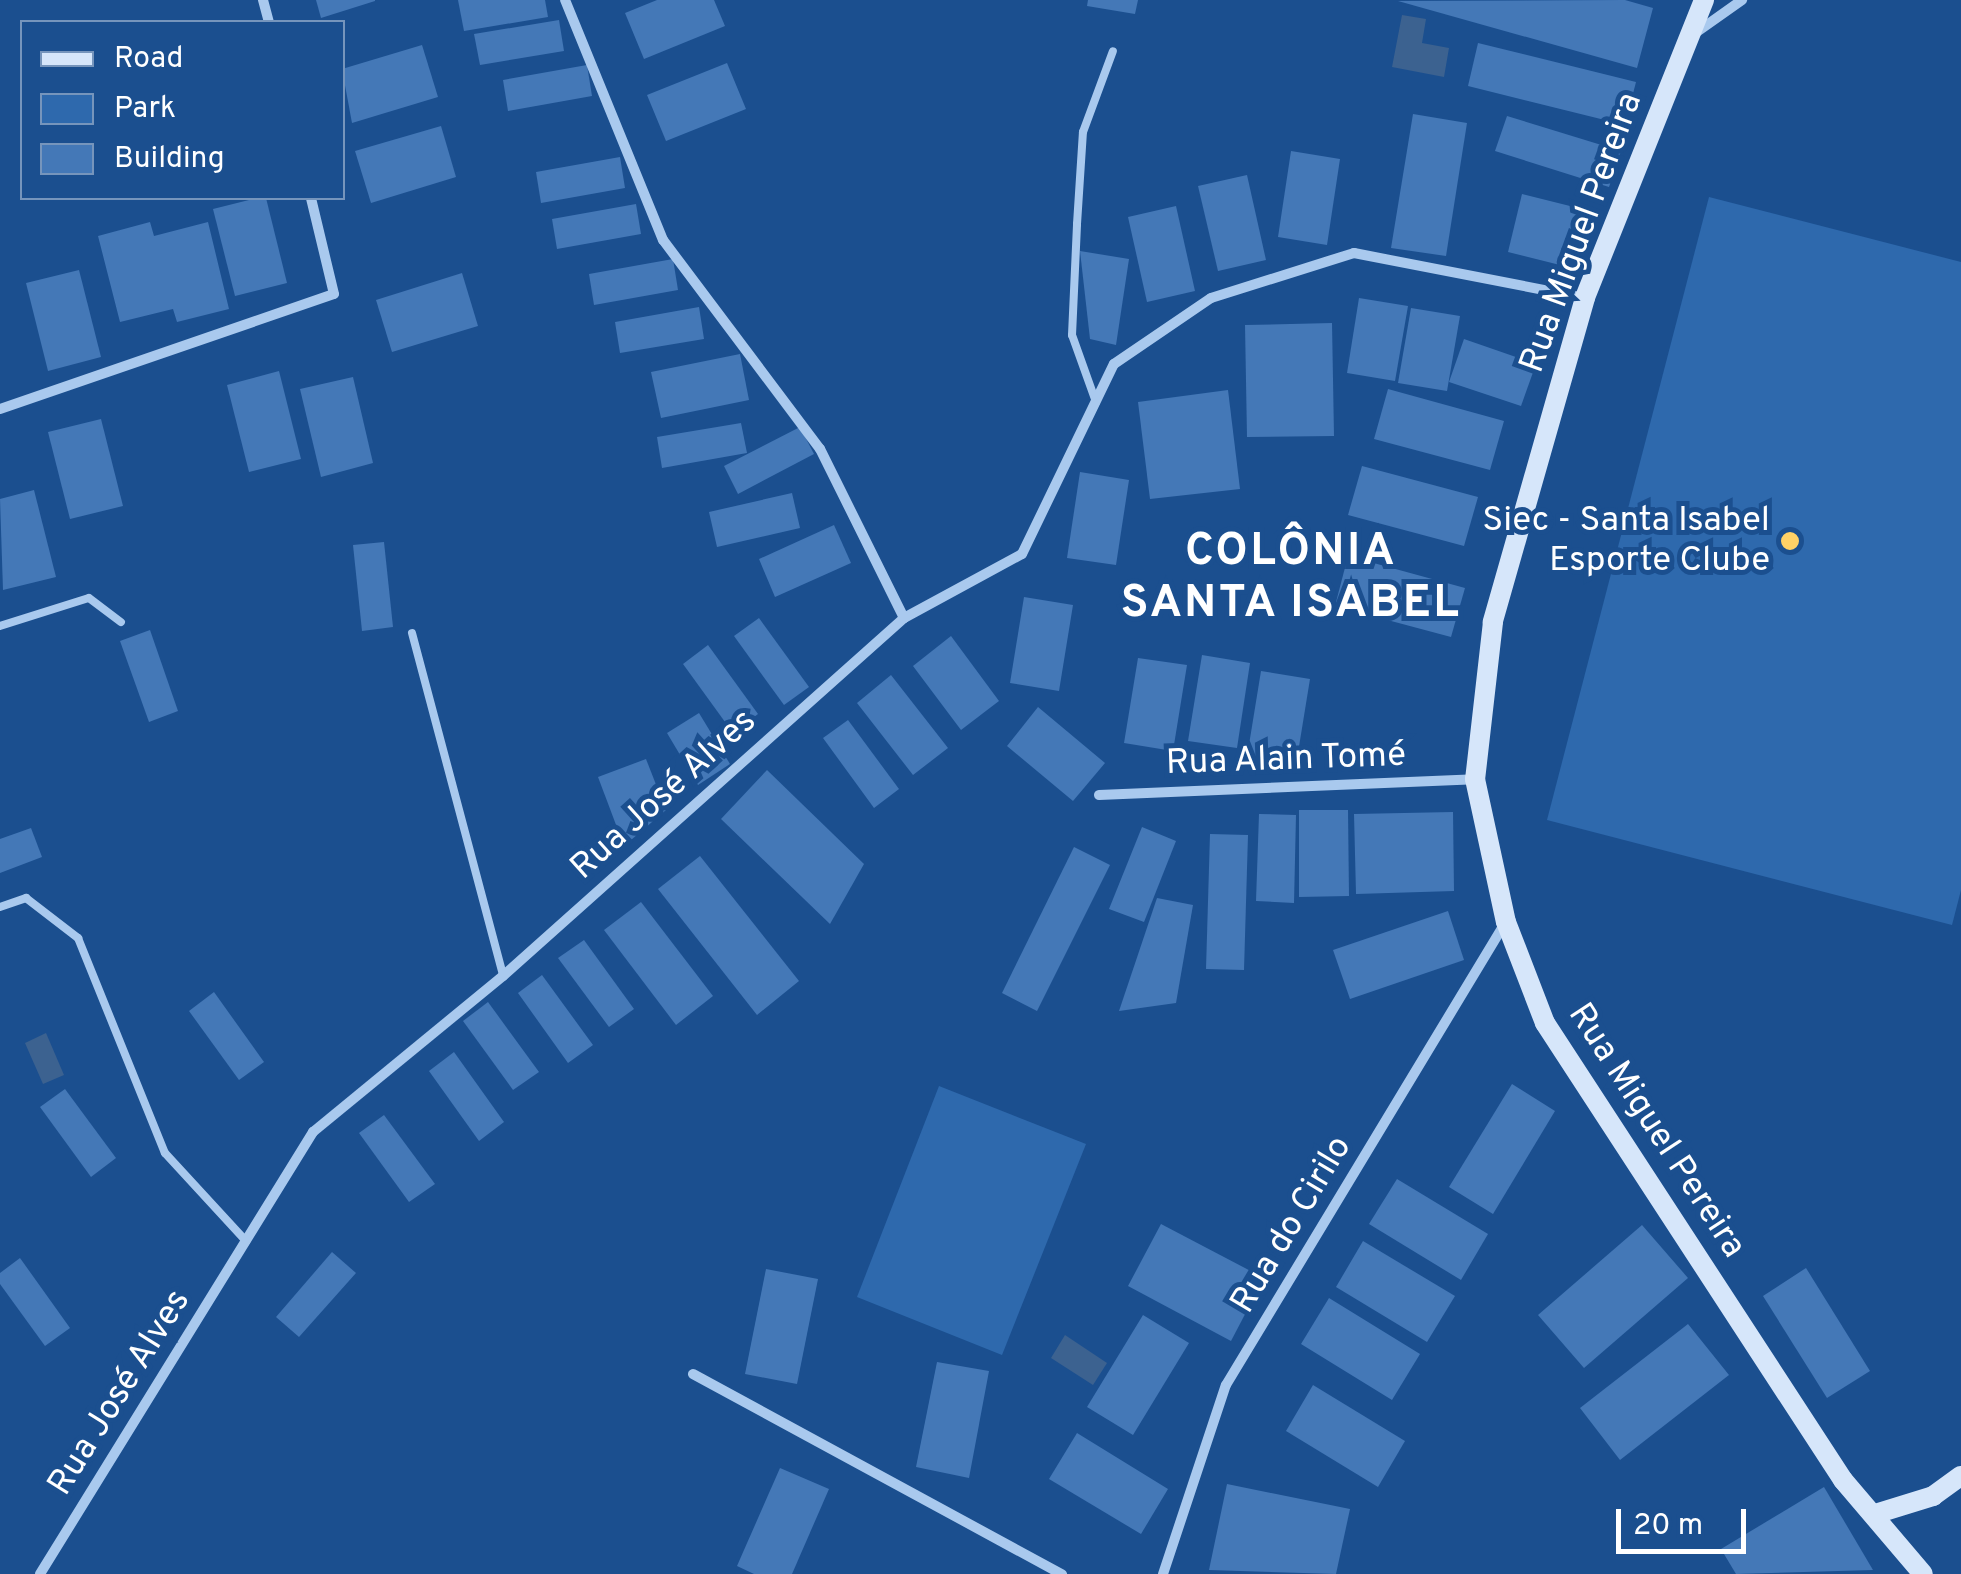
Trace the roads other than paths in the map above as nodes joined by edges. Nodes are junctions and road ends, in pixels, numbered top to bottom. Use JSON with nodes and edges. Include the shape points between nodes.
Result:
{"nodes":[{"id":1,"x":564,"y":0,"type":"edge"},
{"id":2,"x":1704,"y":0,"type":"edge"},
{"id":3,"x":1742,"y":0,"type":"edge"},
{"id":4,"x":1690,"y":38,"type":"junction"},
{"id":5,"x":1114,"y":51,"type":"dead end"},
{"id":6,"x":311,"y":200,"type":"edge"},
{"id":7,"x":1585,"y":298,"type":"junction"},
{"id":8,"x":1096,"y":402,"type":"junction"},
{"id":9,"x":0,"y":409,"type":"edge"},
{"id":10,"x":904,"y":618,"type":"junction"},
{"id":11,"x":121,"y":622,"type":"dead end"},
{"id":12,"x":0,"y":626,"type":"edge"},
{"id":13,"x":412,"y":632,"type":"dead end"},
{"id":14,"x":1475,"y":779,"type":"junction"},
{"id":15,"x":1099,"y":795,"type":"dead end"},
{"id":16,"x":0,"y":908,"type":"edge"},
{"id":17,"x":1506,"y":922,"type":"junction"},
{"id":18,"x":503,"y":976,"type":"junction"},
{"id":19,"x":246,"y":1241,"type":"junction"},
{"id":20,"x":693,"y":1374,"type":"dead end"},
{"id":21,"x":1961,"y":1476,"type":"edge"},
{"id":22,"x":1875,"y":1514,"type":"junction"},
{"id":23,"x":40,"y":1574,"type":"edge"},
{"id":24,"x":1062,"y":1574,"type":"edge"},
{"id":25,"x":1163,"y":1574,"type":"edge"},
{"id":26,"x":1924,"y":1574,"type":"edge"}],
"edges":[{"from":1,"to":10,"type":"street","via":[[662,240],[820,449]]},
{"from":2,"to":4,"type":"street","name":"Rua Miguel Pereira"},
{"from":3,"to":4,"type":"street"},
{"from":4,"to":7,"type":"street","name":"Rua Miguel Pereira"},
{"from":5,"to":8,"type":"lane","via":[[1083,132],[1077,224],[1072,335]]},
{"from":6,"to":9,"type":"street","via":[[334,294]]},
{"from":7,"to":8,"type":"street","name":"Rua José Alves","via":[[1354,253],[1211,298],[1114,364]]},
{"from":7,"to":14,"type":"street","name":"Rua Miguel Pereira","via":[[1493,622]]},
{"from":8,"to":10,"type":"street","name":"Rua José Alves","via":[[1022,554]]},
{"from":10,"to":18,"type":"street","name":"Rua José Alves"},
{"from":11,"to":12,"type":"lane","via":[[89,598]]},
{"from":13,"to":18,"type":"lane"},
{"from":14,"to":15,"type":"street","name":"Rua Alain Tomé"},
{"from":14,"to":17,"type":"street","name":"Rua Miguel Pereira"},
{"from":16,"to":19,"type":"lane","via":[[26,898],[78,938],[166,1153]]},
{"from":17,"to":22,"type":"street","name":"Rua Miguel Pereira","via":[[1546,1023],[1843,1480]]},
{"from":17,"to":25,"type":"street","name":"Rua do Cirilo","via":[[1226,1385]]},
{"from":18,"to":19,"type":"street","name":"Rua José Alves","via":[[313,1132]]},
{"from":19,"to":23,"type":"street","name":"Rua José Alves"},
{"from":20,"to":24,"type":"street"},
{"from":21,"to":22,"type":"street","via":[[1933,1496]]},
{"from":22,"to":26,"type":"street","name":"Rua Miguel Pereira"}]}
